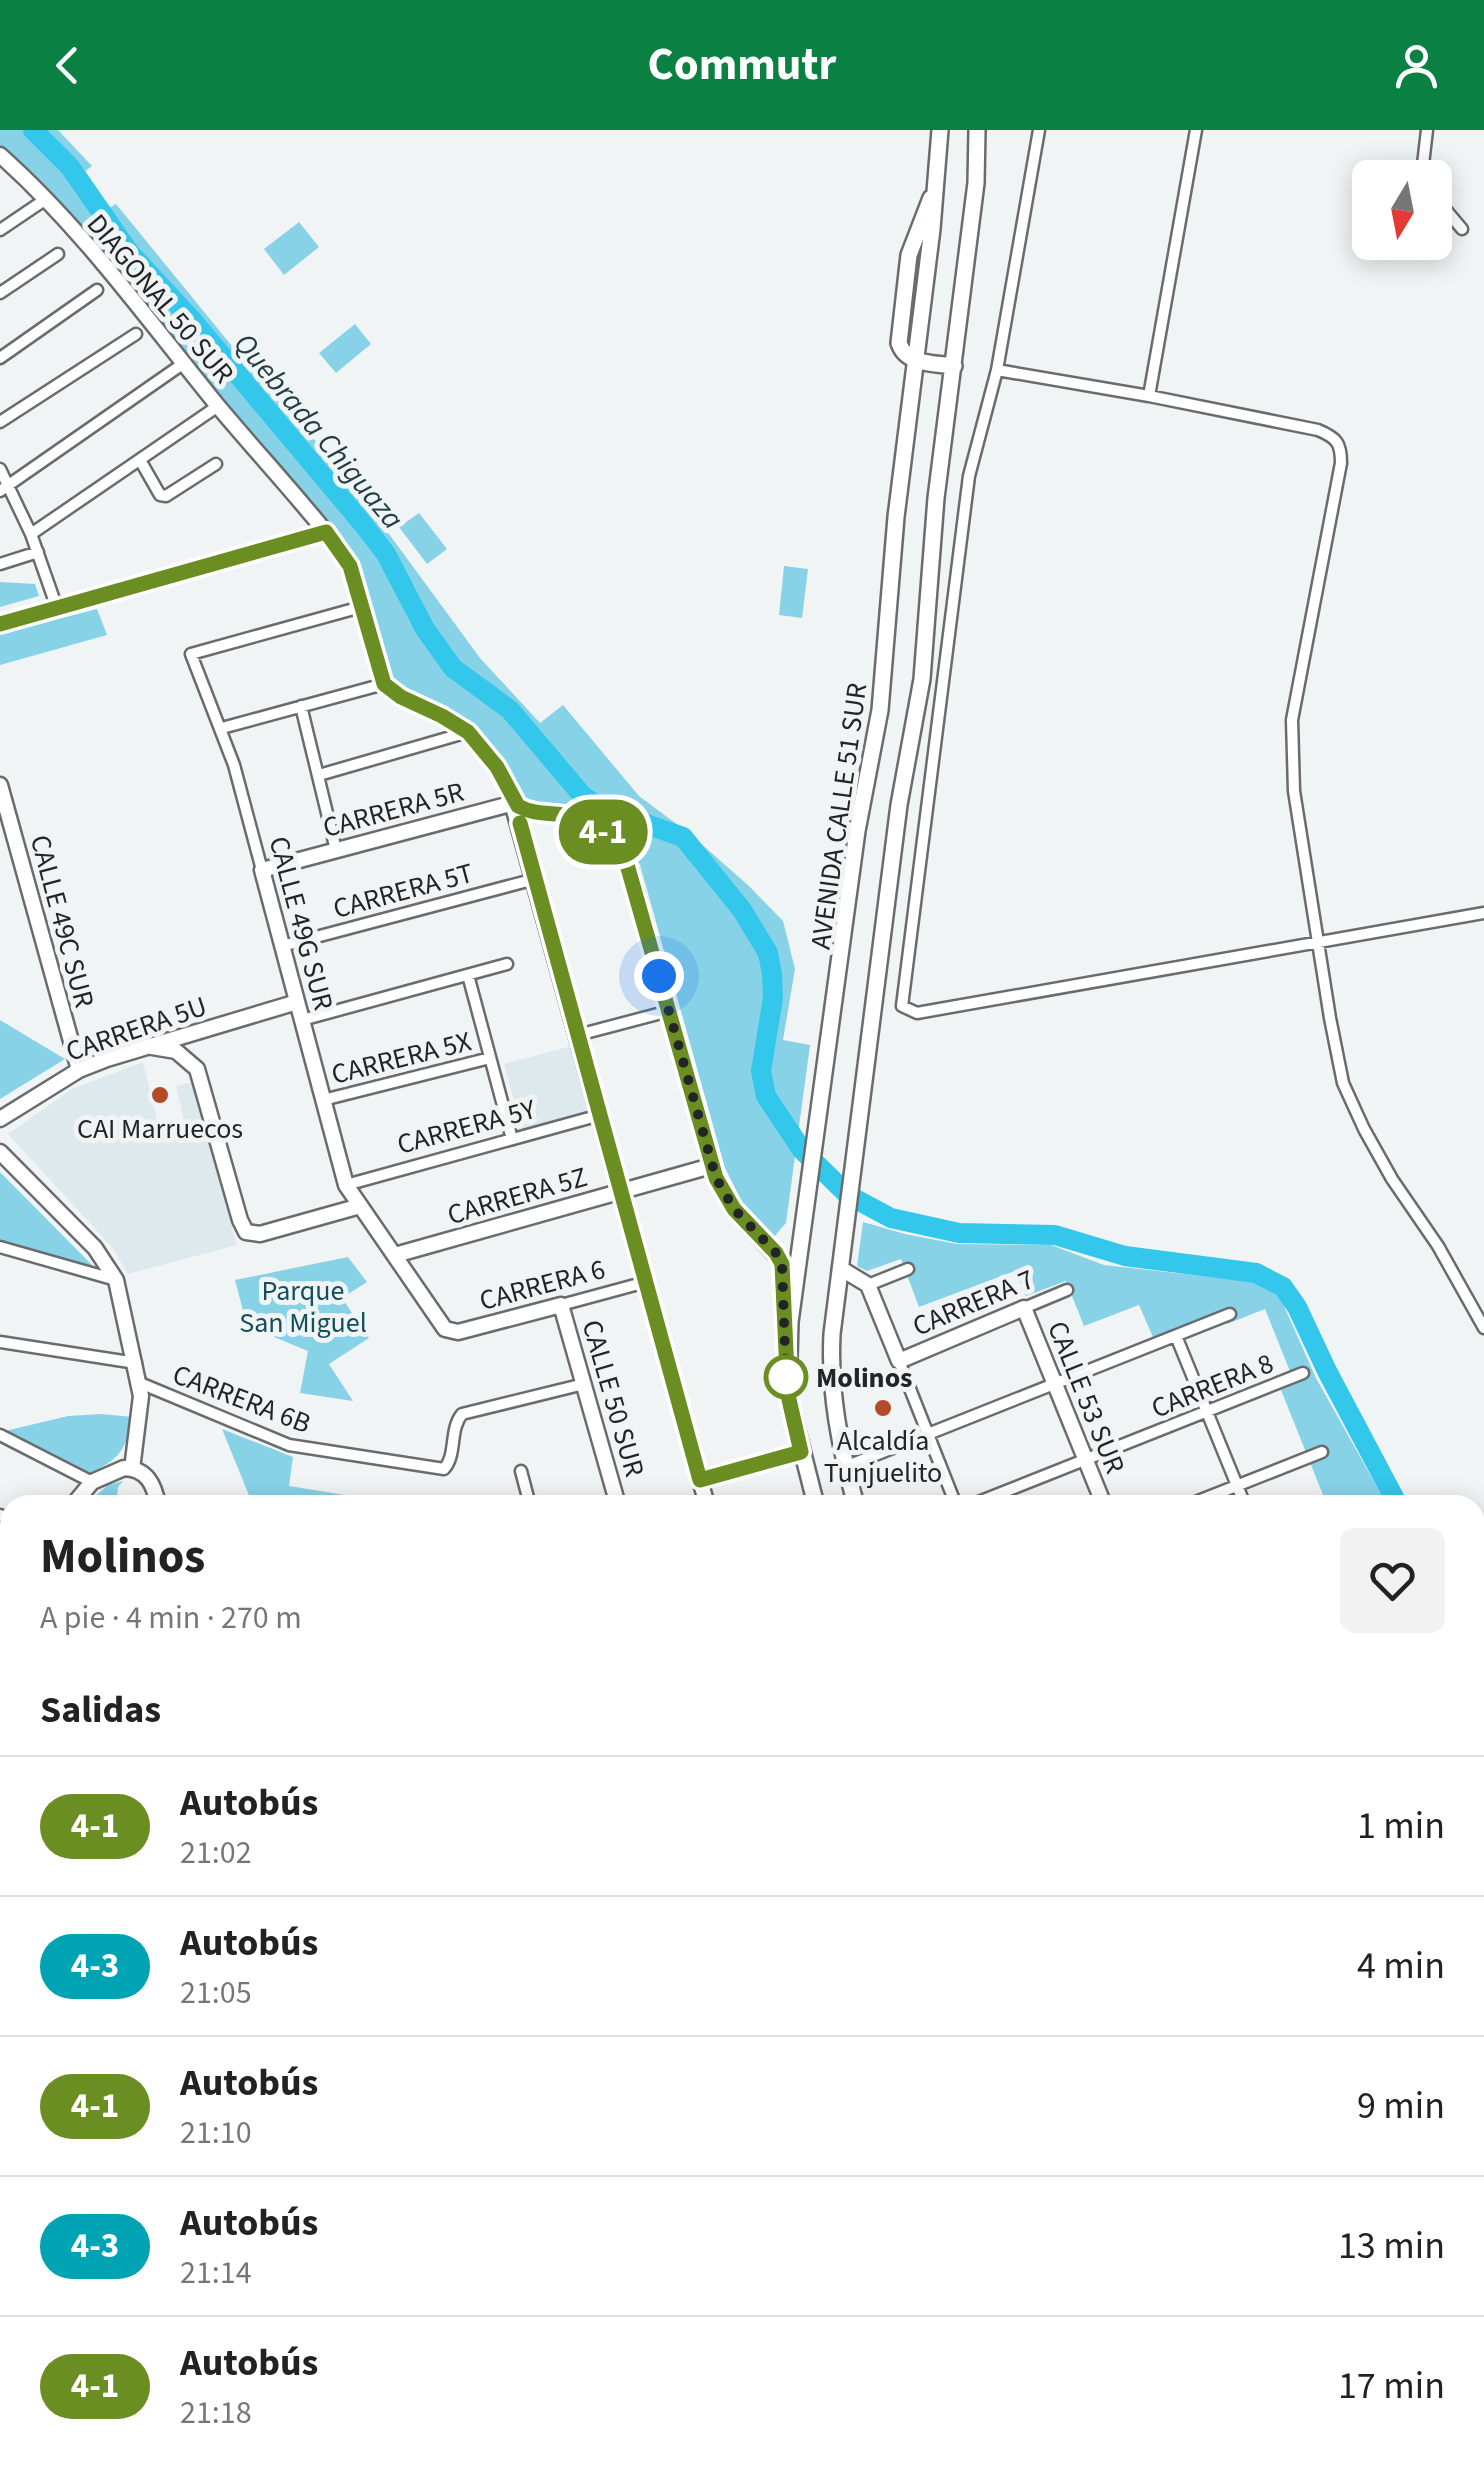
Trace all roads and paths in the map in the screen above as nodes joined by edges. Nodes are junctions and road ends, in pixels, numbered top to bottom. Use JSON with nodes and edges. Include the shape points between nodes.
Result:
{"nodes":[{"id":1,"x":940,"y":130,"type":"edge"},
{"id":2,"x":977,"y":130,"type":"edge"},
{"id":3,"x":1038,"y":130,"type":"edge"},
{"id":4,"x":1196,"y":130,"type":"edge"},
{"id":5,"x":1427,"y":130,"type":"edge"},
{"id":6,"x":1424,"y":160,"type":"edge"},
{"id":7,"x":3,"y":162,"type":"edge"},
{"id":8,"x":46,"y":199,"type":"junction"},
{"id":9,"x":1452,"y":217,"type":"edge"},
{"id":10,"x":1462,"y":229,"type":"dead end"},
{"id":11,"x":0,"y":230,"type":"edge"},
{"id":12,"x":58,"y":254,"type":"dead end"},
{"id":13,"x":97,"y":290,"type":"dead end"},
{"id":14,"x":0,"y":293,"type":"edge"},
{"id":15,"x":136,"y":334,"type":"dead end"},
{"id":16,"x":0,"y":358,"type":"edge"},
{"id":17,"x":916,"y":360,"type":"junction"},
{"id":18,"x":184,"y":363,"type":"junction"},
{"id":19,"x":954,"y":366,"type":"junction"},
{"id":20,"x":997,"y":370,"type":"junction"},
{"id":21,"x":1149,"y":396,"type":"junction"},
{"id":22,"x":218,"y":406,"type":"junction"},
{"id":23,"x":0,"y":422,"type":"edge"},
{"id":24,"x":140,"y":460,"type":"junction"},
{"id":25,"x":216,"y":464,"type":"dead end"},
{"id":26,"x":0,"y":469,"type":"edge"},
{"id":27,"x":4,"y":489,"type":"edge"},
{"id":28,"x":326,"y":532,"type":"junction"},
{"id":29,"x":31,"y":534,"type":"junction"},
{"id":30,"x":38,"y":552,"type":"junction"},
{"id":31,"x":0,"y":564,"type":"edge"},
{"id":32,"x":362,"y":607,"type":"junction"},
{"id":33,"x":58,"y":608,"type":"junction"},
{"id":34,"x":0,"y":624,"type":"edge"},
{"id":35,"x":384,"y":684,"type":"junction"},
{"id":36,"x":301,"y":706,"type":"junction"},
{"id":37,"x":222,"y":728,"type":"junction"},
{"id":38,"x":468,"y":732,"type":"junction"},
{"id":39,"x":319,"y":776,"type":"junction"},
{"id":40,"x":0,"y":785,"type":"edge"},
{"id":41,"x":514,"y":802,"type":"junction"},
{"id":42,"x":336,"y":850,"type":"junction"},
{"id":43,"x":262,"y":870,"type":"junction"},
{"id":44,"x":535,"y":879,"type":"junction"},
{"id":45,"x":1484,"y":914,"type":"edge"},
{"id":46,"x":1320,"y":942,"type":"junction"},
{"id":47,"x":282,"y":946,"type":"junction"},
{"id":48,"x":507,"y":964,"type":"dead end"},
{"id":49,"x":468,"y":975,"type":"junction"},
{"id":50,"x":298,"y":1002,"type":"junction"},
{"id":51,"x":669,"y":1011,"type":"junction"},
{"id":52,"x":302,"y":1020,"type":"junction"},
{"id":53,"x":578,"y":1035,"type":"junction"},
{"id":54,"x":146,"y":1046,"type":"junction"},
{"id":55,"x":490,"y":1058,"type":"junction"},
{"id":56,"x":79,"y":1070,"type":"junction"},
{"id":57,"x":324,"y":1100,"type":"junction"},
{"id":58,"x":600,"y":1115,"type":"junction"},
{"id":59,"x":0,"y":1120,"type":"edge"},
{"id":60,"x":512,"y":1139,"type":"junction"},
{"id":61,"x":0,"y":1152,"type":"edge"},
{"id":62,"x":711,"y":1166,"type":"junction"},
{"id":63,"x":346,"y":1185,"type":"junction"},
{"id":64,"x":621,"y":1191,"type":"junction"},
{"id":65,"x":360,"y":1206,"type":"junction"},
{"id":66,"x":0,"y":1247,"type":"edge"},
{"id":67,"x":394,"y":1255,"type":"junction"},
{"id":68,"x":840,"y":1268,"type":"junction"},
{"id":69,"x":908,"y":1269,"type":"dead end"},
{"id":70,"x":116,"y":1280,"type":"junction"},
{"id":71,"x":646,"y":1282,"type":"junction"},
{"id":72,"x":868,"y":1285,"type":"junction"},
{"id":73,"x":1068,"y":1290,"type":"dead end"},
{"id":74,"x":562,"y":1304,"type":"junction"},
{"id":75,"x":1024,"y":1308,"type":"junction"},
{"id":76,"x":1230,"y":1314,"type":"dead end"},
{"id":77,"x":1484,"y":1328,"type":"edge"},
{"id":78,"x":452,"y":1332,"type":"joint"},
{"id":79,"x":1176,"y":1336,"type":"junction"},
{"id":80,"x":0,"y":1342,"type":"edge"},
{"id":81,"x":899,"y":1361,"type":"junction"},
{"id":82,"x":136,"y":1362,"type":"junction"},
{"id":83,"x":787,"y":1363,"type":"junction"},
{"id":84,"x":1303,"y":1373,"type":"dead end"},
{"id":85,"x":140,"y":1382,"type":"junction"},
{"id":86,"x":584,"y":1384,"type":"junction"},
{"id":87,"x":1055,"y":1384,"type":"junction"},
{"id":88,"x":1207,"y":1412,"type":"junction"},
{"id":89,"x":0,"y":1434,"type":"edge"},
{"id":90,"x":928,"y":1434,"type":"junction"},
{"id":91,"x":801,"y":1452,"type":"junction"},
{"id":92,"x":1322,"y":1452,"type":"dead end"},
{"id":93,"x":1086,"y":1460,"type":"junction"},
{"id":94,"x":846,"y":1467,"type":"junction"},
{"id":95,"x":132,"y":1469,"type":"junction"},
{"id":96,"x":521,"y":1472,"type":"dead end"},
{"id":97,"x":700,"y":1480,"type":"junction"},
{"id":98,"x":92,"y":1482,"type":"junction"},
{"id":99,"x":1237,"y":1486,"type":"junction"},
{"id":100,"x":82,"y":1495,"type":"edge"},
{"id":101,"x":155,"y":1495,"type":"edge"},
{"id":102,"x":527,"y":1495,"type":"edge"},
{"id":103,"x":615,"y":1495,"type":"edge"},
{"id":104,"x":704,"y":1495,"type":"edge"},
{"id":105,"x":813,"y":1495,"type":"edge"},
{"id":106,"x":853,"y":1495,"type":"edge"},
{"id":107,"x":952,"y":1495,"type":"edge"},
{"id":108,"x":997,"y":1495,"type":"edge"},
{"id":109,"x":1100,"y":1495,"type":"edge"},
{"id":110,"x":1214,"y":1495,"type":"edge"},
{"id":111,"x":1241,"y":1495,"type":"edge"}],
"edges":[{"from":1,"to":17,"type":"main road","via":[[936,186],[912,244],[900,330],[900,350]]},
{"from":2,"to":19,"type":"main road"},
{"from":3,"to":20,"type":"street"},
{"from":4,"to":21,"type":"street"},
{"from":5,"to":6,"type":"street"},
{"from":7,"to":8,"type":"street","name":"DIAGONAL 50 SUR"},
{"from":8,"to":11,"type":"street"},
{"from":8,"to":18,"type":"street","name":"DIAGONAL 50 SUR"},
{"from":9,"to":10,"type":"street"},
{"from":12,"to":14,"type":"street"},
{"from":13,"to":16,"type":"street"},
{"from":15,"to":23,"type":"street"},
{"from":17,"to":19,"type":"main road"},
{"from":17,"to":83,"type":"main road","name":"AVENIDA CALLE 51 SUR","via":[[880,710]]},
{"from":18,"to":22,"type":"street","name":"DIAGONAL 50 SUR"},
{"from":18,"to":27,"type":"street"},
{"from":19,"to":68,"type":"main road","via":[[920,691],[897,820]]},
{"from":20,"to":21,"type":"street"},
{"from":20,"to":46,"type":"street","via":[[970,476],[902,1006],[917,1013]]},
{"from":21,"to":46,"type":"street","via":[[1318,430],[1341,445],[1292,720],[1294,791]]},
{"from":22,"to":24,"type":"street"},
{"from":22,"to":28,"type":"street","name":"DIAGONAL 50 SUR"},
{"from":24,"to":25,"type":"street","via":[[166,496]]},
{"from":24,"to":29,"type":"street"},
{"from":26,"to":27,"type":"street"},
{"from":27,"to":29,"type":"street"},
{"from":28,"to":32,"type":"street","name":"DIAGONAL 50 SUR","via":[[350,566]]},
{"from":28,"to":33,"type":"street"},
{"from":29,"to":30,"type":"street"},
{"from":30,"to":31,"type":"street"},
{"from":30,"to":33,"type":"street"},
{"from":32,"to":35,"type":"street","name":"DIAGONAL 50 SUR"},
{"from":32,"to":37,"type":"street","name":"CALLE 49G SUR","via":[[191,654]]},
{"from":33,"to":34,"type":"street"},
{"from":35,"to":36,"type":"street"},
{"from":35,"to":38,"type":"street"},
{"from":36,"to":37,"type":"street"},
{"from":36,"to":39,"type":"street"},
{"from":37,"to":43,"type":"street","name":"CALLE 49G SUR"},
{"from":38,"to":39,"type":"street"},
{"from":38,"to":41,"type":"street","via":[[497,767]]},
{"from":39,"to":42,"type":"street"},
{"from":40,"to":56,"type":"street","name":"CALLE 49C SUR"},
{"from":41,"to":42,"type":"street","name":"CARRERA 5R"},
{"from":41,"to":44,"type":"street"},
{"from":41,"to":51,"type":"street","name":"CARRERA 5R","via":[[590,824],[613,841],[630,870]]},
{"from":42,"to":43,"type":"street","name":"CARRERA 5R"},
{"from":43,"to":47,"type":"street","name":"CALLE 49G SUR"},
{"from":44,"to":47,"type":"street","name":"CARRERA 5T"},
{"from":44,"to":53,"type":"street"},
{"from":45,"to":46,"type":"street"},
{"from":46,"to":77,"type":"street","via":[[1343,1082],[1392,1179]]},
{"from":47,"to":50,"type":"street","name":"CALLE 49G SUR"},
{"from":48,"to":49,"type":"street"},
{"from":49,"to":52,"type":"street"},
{"from":49,"to":55,"type":"street"},
{"from":50,"to":52,"type":"street","name":"CALLE 49G SUR"},
{"from":50,"to":54,"type":"street","name":"CARRERA 5U"},
{"from":51,"to":53,"type":"street"},
{"from":51,"to":62,"type":"street"},
{"from":52,"to":57,"type":"street","name":"CALLE 49G SUR"},
{"from":53,"to":58,"type":"street"},
{"from":54,"to":56,"type":"street","name":"CARRERA 5U"},
{"from":54,"to":65,"type":"street","via":[[176,1052],[197,1069],[246,1232],[260,1234]]},
{"from":55,"to":57,"type":"street","name":"CARRERA 5X"},
{"from":55,"to":60,"type":"street"},
{"from":56,"to":59,"type":"street","name":"CARRERA 5U"},
{"from":57,"to":63,"type":"street","name":"CALLE 49G SUR"},
{"from":58,"to":60,"type":"street","name":"CARRERA 5Y"},
{"from":58,"to":64,"type":"street"},
{"from":60,"to":63,"type":"street","name":"CARRERA 5Y"},
{"from":61,"to":70,"type":"street","via":[[95,1248]]},
{"from":62,"to":64,"type":"street","name":"CARRERA 5Z"},
{"from":62,"to":83,"type":"street","via":[[734,1209],[782,1264]]},
{"from":63,"to":65,"type":"street","name":"CALLE 49G SUR"},
{"from":64,"to":67,"type":"street","name":"CARRERA 5Z"},
{"from":64,"to":71,"type":"street"},
{"from":65,"to":67,"type":"street","name":"CALLE 49G SUR"},
{"from":66,"to":70,"type":"street"},
{"from":67,"to":78,"type":"street","name":"CALLE 49G SUR"},
{"from":68,"to":72,"type":"street"},
{"from":68,"to":94,"type":"main road","via":[[832,1393]]},
{"from":69,"to":72,"type":"street"},
{"from":70,"to":82,"type":"street"},
{"from":71,"to":74,"type":"street","name":"CARRERA 6"},
{"from":71,"to":97,"type":"street"},
{"from":72,"to":81,"type":"street"},
{"from":73,"to":75,"type":"street","name":"CARRERA 7"},
{"from":74,"to":78,"type":"street","name":"CARRERA 6"},
{"from":74,"to":86,"type":"street","name":"CALLE 50 SUR"},
{"from":75,"to":81,"type":"street","name":"CARRERA 7"},
{"from":75,"to":87,"type":"street","name":"CALLE 53 SUR"},
{"from":76,"to":79,"type":"street"},
{"from":79,"to":87,"type":"street"},
{"from":79,"to":88,"type":"street"},
{"from":80,"to":82,"type":"street"},
{"from":81,"to":90,"type":"street"},
{"from":82,"to":85,"type":"street"},
{"from":83,"to":91,"type":"main road","name":"AVENIDA CALLE 51 SUR"},
{"from":84,"to":88,"type":"street","name":"CARRERA 8"},
{"from":85,"to":86,"type":"street","name":"CARRERA 6B","via":[[289,1445],[447,1468],[458,1418],[466,1412]]},
{"from":85,"to":95,"type":"street"},
{"from":86,"to":103,"type":"street","name":"CALLE 50 SUR"},
{"from":87,"to":90,"type":"street"},
{"from":87,"to":93,"type":"street","name":"CALLE 53 SUR"},
{"from":88,"to":93,"type":"street","name":"CARRERA 8"},
{"from":88,"to":99,"type":"street"},
{"from":89,"to":98,"type":"street"},
{"from":90,"to":94,"type":"street"},
{"from":90,"to":107,"type":"street"},
{"from":91,"to":97,"type":"street"},
{"from":91,"to":105,"type":"main road","name":"AVENIDA CALLE 51 SUR"},
{"from":92,"to":99,"type":"street"},
{"from":93,"to":108,"type":"street","name":"CARRERA 8"},
{"from":93,"to":109,"type":"street","name":"CALLE 53 SUR"},
{"from":94,"to":106,"type":"main road"},
{"from":95,"to":98,"type":"street"},
{"from":95,"to":101,"type":"street","via":[[146,1475]]},
{"from":96,"to":102,"type":"street"},
{"from":97,"to":104,"type":"street"},
{"from":98,"to":100,"type":"street"},
{"from":99,"to":110,"type":"street"},
{"from":99,"to":111,"type":"street"}]}
